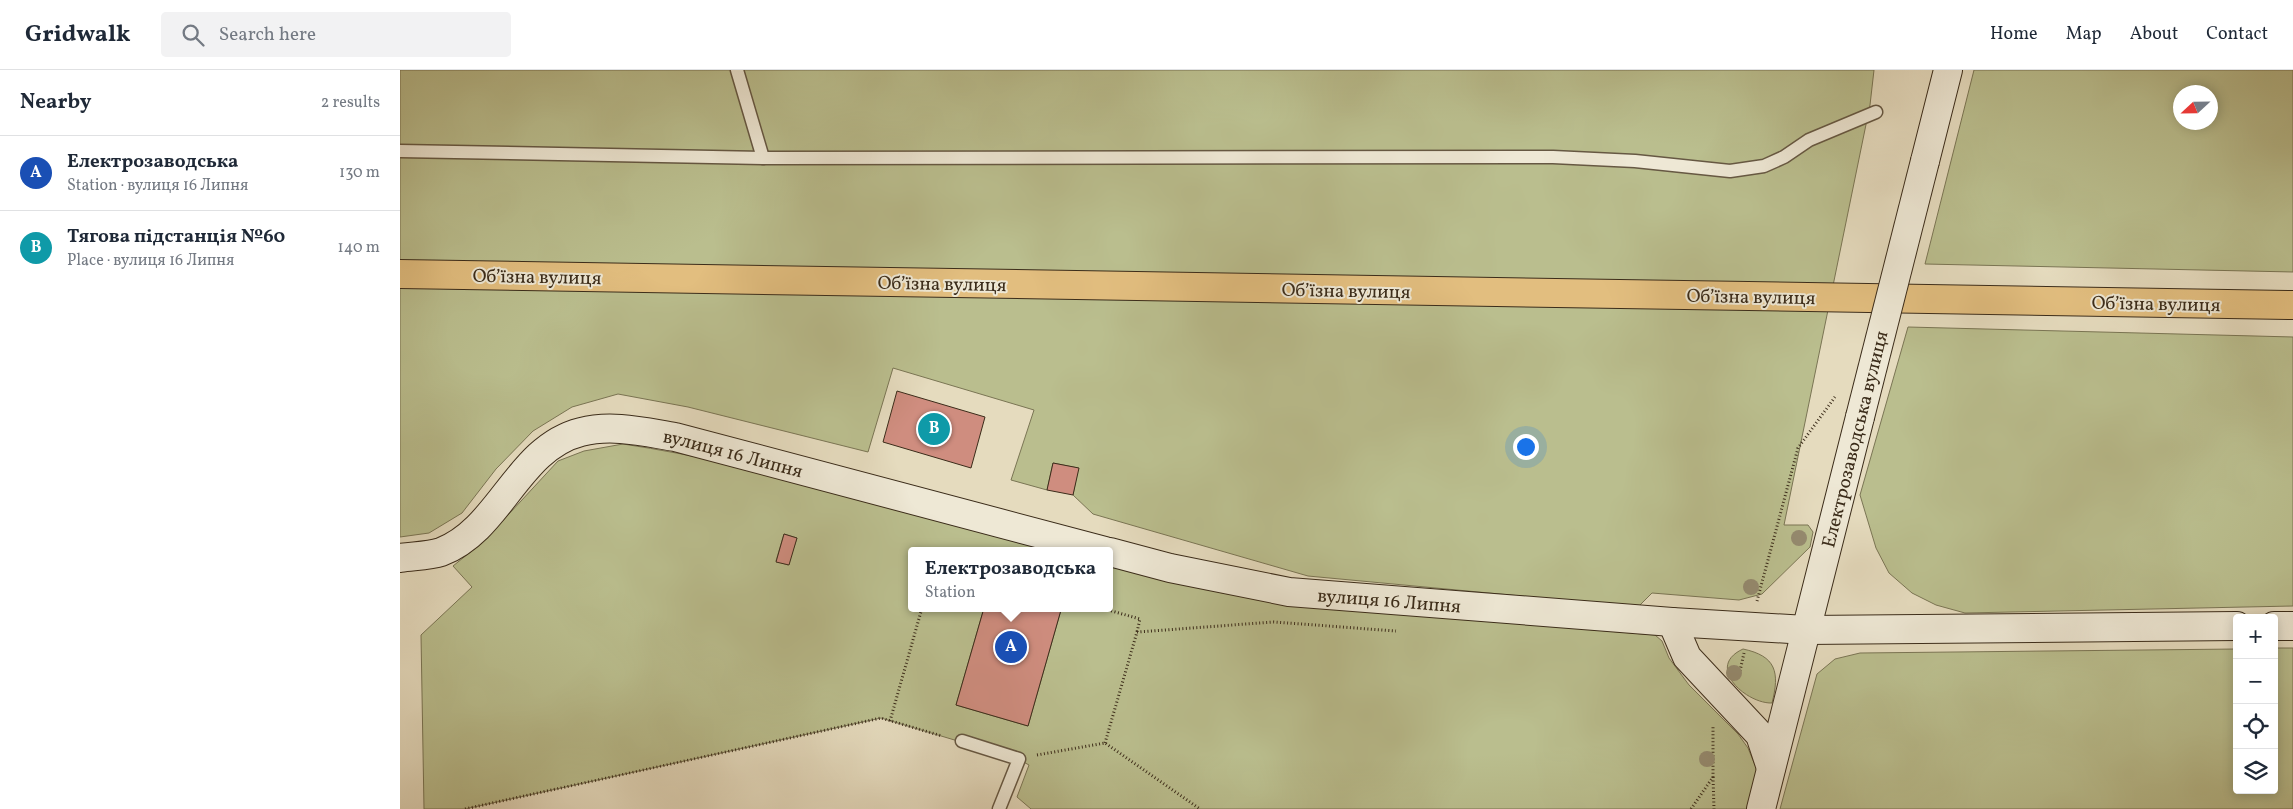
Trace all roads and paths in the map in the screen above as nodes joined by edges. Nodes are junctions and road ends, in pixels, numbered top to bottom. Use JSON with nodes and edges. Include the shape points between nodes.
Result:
{"nodes":[{"id":1,"x":737,"y":70,"type":"edge"},
{"id":2,"x":1948,"y":70,"type":"edge"},
{"id":3,"x":1876,"y":112,"type":"dead end"},
{"id":4,"x":400,"y":151,"type":"edge"},
{"id":5,"x":763,"y":158,"type":"junction"},
{"id":6,"x":400,"y":274,"type":"edge"},
{"id":7,"x":2293,"y":305,"type":"edge"},
{"id":8,"x":1838,"y":393,"type":"dead end"},
{"id":9,"x":1091,"y":547,"type":"edge"},
{"id":10,"x":1113,"y":553,"type":"edge"},
{"id":11,"x":400,"y":558,"type":"edge"},
{"id":12,"x":1113,"y":611,"type":"edge"},
{"id":13,"x":921,"y":612,"type":"edge"},
{"id":14,"x":1672,"y":622,"type":"junction"},
{"id":15,"x":2233,"y":626,"type":"edge"},
{"id":16,"x":2278,"y":626,"type":"edge"},
{"id":17,"x":2293,"y":626,"type":"edge"},
{"id":18,"x":1751,"y":627,"type":"junction"},
{"id":19,"x":1806,"y":630,"type":"junction"},
{"id":20,"x":1399,"y":631,"type":"dead end"},
{"id":21,"x":1137,"y":632,"type":"junction"},
{"id":22,"x":1727,"y":699,"type":"junction"},
{"id":23,"x":890,"y":721,"type":"junction"},
{"id":24,"x":962,"y":741,"type":"joint"},
{"id":25,"x":1105,"y":743,"type":"junction"},
{"id":26,"x":1018,"y":759,"type":"junction"},
{"id":27,"x":1771,"y":768,"type":"junction"},
{"id":28,"x":1713,"y":777,"type":"junction"},
{"id":29,"x":465,"y":809,"type":"edge"},
{"id":30,"x":998,"y":809,"type":"edge"},
{"id":31,"x":1200,"y":809,"type":"edge"},
{"id":32,"x":1692,"y":809,"type":"edge"},
{"id":33,"x":1714,"y":809,"type":"edge"},
{"id":34,"x":1761,"y":809,"type":"edge"}],
"edges":[{"from":1,"to":5,"type":"lane"},
{"from":2,"to":19,"type":"street","name":"Електрозаводська вулиця","bridge":true},
{"from":3,"to":5,"type":"lane","via":[[1809,140],[1784,158],[1764,166],[1730,171],[1553,157]]},
{"from":4,"to":5,"type":"lane"},
{"from":6,"to":7,"type":"main road","name":"Обʼїзна вулиця"},
{"from":8,"to":18,"type":"path","via":[[1798,448]]},
{"from":9,"to":11,"type":"street","name":"вулиця 16 Липня","via":[[675,437],[615,428],[580,432],[546,449],[476,531],[441,552]]},
{"from":10,"to":14,"type":"street","name":"вулиця 16 Липня","via":[[1289,592]]},
{"from":12,"to":21,"type":"path","via":[[1140,619]]},
{"from":13,"to":23,"type":"path"},
{"from":14,"to":18,"type":"street","name":"вулиця 16 Липня"},
{"from":14,"to":22,"type":"street","via":[[1687,657]]},
{"from":15,"to":19,"type":"street","name":"вулиця 16 Липня"},
{"from":16,"to":17,"type":"street"},
{"from":18,"to":19,"type":"street","name":"вулиця 16 Липня"},
{"from":18,"to":22,"type":"path","via":[[1736,685]]},
{"from":19,"to":27,"type":"street","name":"Електрозаводська вулиця"},
{"from":20,"to":21,"type":"path","via":[[1274,622]]},
{"from":21,"to":25,"type":"path"},
{"from":22,"to":27,"type":"street","via":[[1760,735]]},
{"from":22,"to":28,"type":"path","via":[[1713,719]]},
{"from":23,"to":24,"type":"path"},
{"from":23,"to":29,"type":"path","via":[[881,718]]},
{"from":24,"to":26,"type":"lane"},
{"from":25,"to":26,"type":"path"},
{"from":25,"to":31,"type":"path"},
{"from":26,"to":30,"type":"lane"},
{"from":27,"to":34,"type":"street","name":"Електрозаводська вулиця"},
{"from":28,"to":32,"type":"path"},
{"from":28,"to":33,"type":"path"}]}
